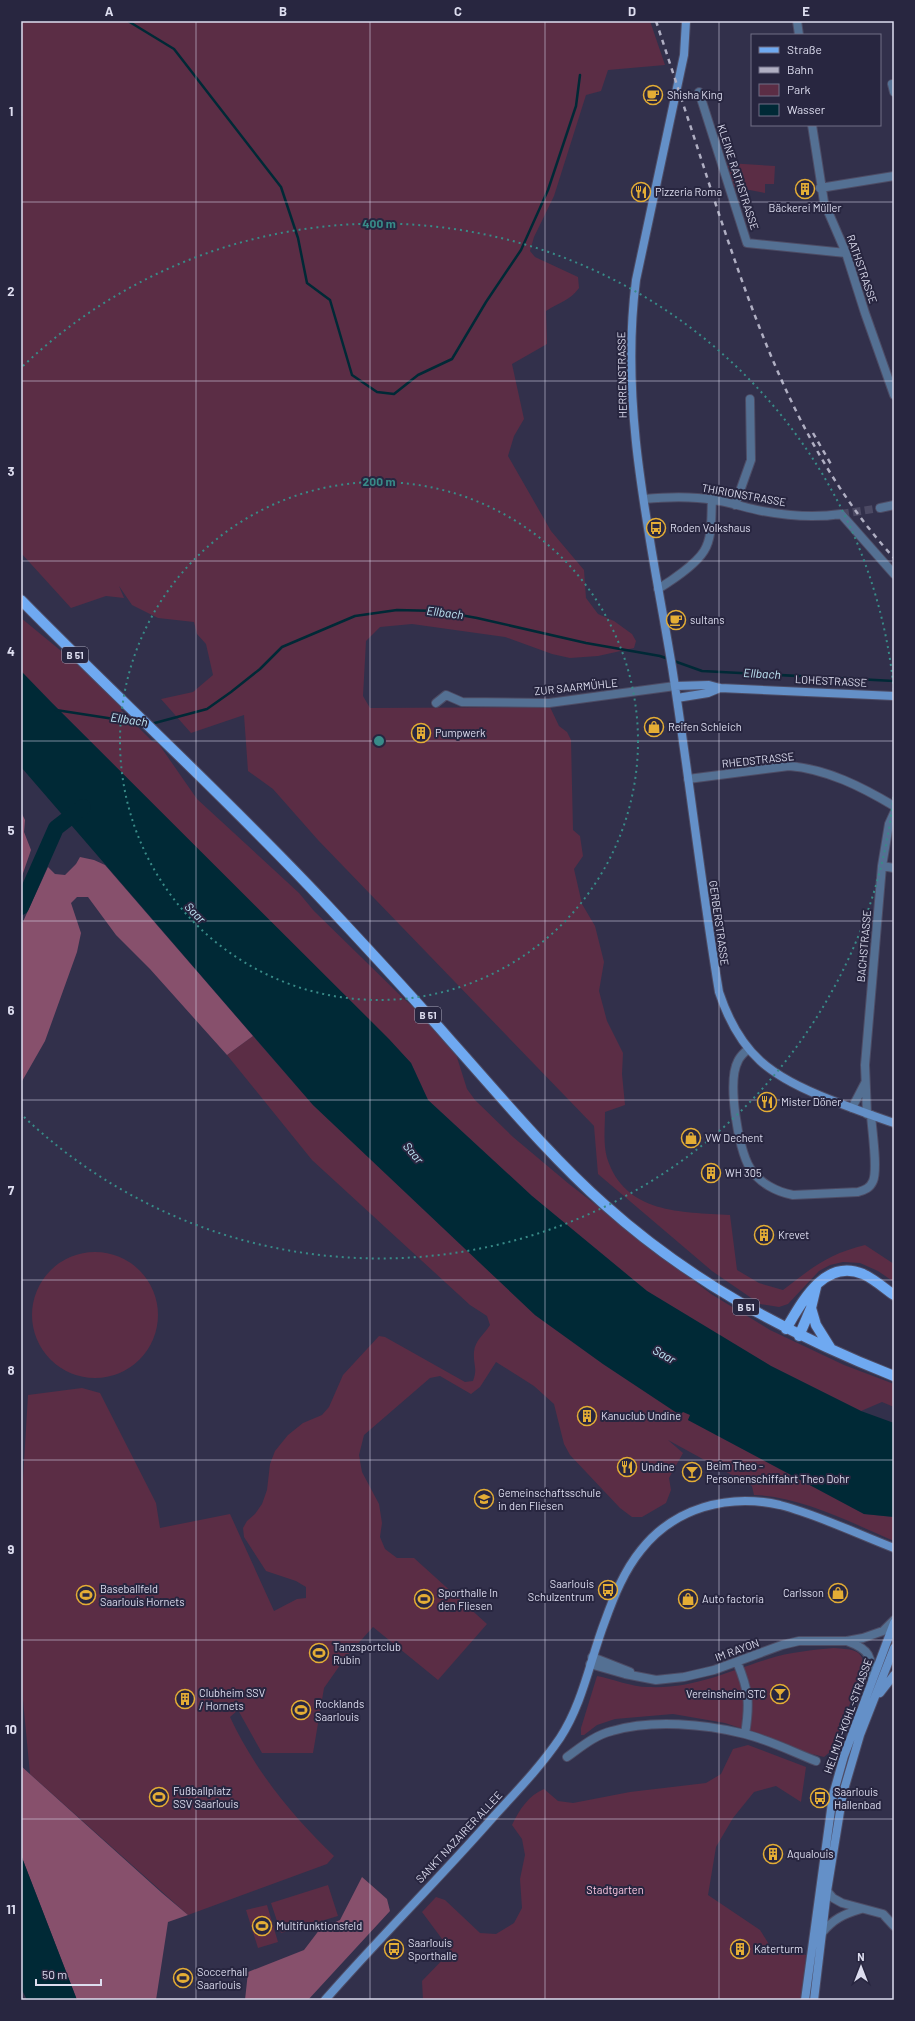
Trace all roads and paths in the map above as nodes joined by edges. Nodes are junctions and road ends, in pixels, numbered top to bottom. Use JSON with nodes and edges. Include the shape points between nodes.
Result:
{"nodes":[{"id":1,"x":686,"y":21,"type":"edge"},
{"id":2,"x":797,"y":21,"type":"edge"},
{"id":3,"x":799,"y":34,"type":"edge"},
{"id":4,"x":698,"y":92,"type":"dead end"},
{"id":5,"x":812,"y":126,"type":"edge"},
{"id":6,"x":894,"y":176,"type":"edge"},
{"id":7,"x":820,"y":188,"type":"junction"},
{"id":8,"x":846,"y":253,"type":"junction"},
{"id":9,"x":894,"y":395,"type":"edge"},
{"id":10,"x":750,"y":399,"type":"dead end"},
{"id":11,"x":644,"y":499,"type":"junction"},
{"id":12,"x":712,"y":499,"type":"junction"},
{"id":13,"x":735,"y":504,"type":"junction"},
{"id":14,"x":894,"y":505,"type":"edge"},
{"id":15,"x":880,"y":508,"type":"tunnel mouth"},
{"id":16,"x":894,"y":574,"type":"edge"},
{"id":17,"x":658,"y":588,"type":"junction"},
{"id":18,"x":21,"y":600,"type":"edge"},
{"id":19,"x":669,"y":653,"type":"joint"},
{"id":20,"x":675,"y":686,"type":"junction"},
{"id":21,"x":720,"y":688,"type":"junction"},
{"id":22,"x":894,"y":696,"type":"edge"},
{"id":23,"x":677,"y":698,"type":"junction"},
{"id":24,"x":436,"y":703,"type":"dead end"},
{"id":25,"x":688,"y":779,"type":"junction"},
{"id":26,"x":894,"y":806,"type":"edge"},
{"id":27,"x":894,"y":813,"type":"edge"},
{"id":28,"x":882,"y":866,"type":"junction"},
{"id":29,"x":894,"y":868,"type":"edge"},
{"id":30,"x":748,"y":1049,"type":"junction"},
{"id":31,"x":865,"y":1083,"type":"junction"},
{"id":32,"x":852,"y":1108,"type":"junction"},
{"id":33,"x":869,"y":1114,"type":"junction"},
{"id":34,"x":894,"y":1123,"type":"edge"},
{"id":35,"x":818,"y":1284,"type":"junction"},
{"id":36,"x":894,"y":1295,"type":"edge"},
{"id":37,"x":811,"y":1308,"type":"junction"},
{"id":38,"x":786,"y":1329,"type":"junction"},
{"id":39,"x":799,"y":1336,"type":"junction"},
{"id":40,"x":831,"y":1349,"type":"junction"},
{"id":41,"x":894,"y":1376,"type":"edge"},
{"id":42,"x":894,"y":1548,"type":"edge"},
{"id":43,"x":894,"y":1622,"type":"edge"},
{"id":44,"x":847,"y":1641,"type":"junction"},
{"id":45,"x":894,"y":1648,"type":"edge"},
{"id":46,"x":591,"y":1660,"type":"junction"},
{"id":47,"x":737,"y":1662,"type":"junction"},
{"id":48,"x":612,"y":1670,"type":"junction"},
{"id":49,"x":587,"y":1675,"type":"junction"},
{"id":50,"x":634,"y":1675,"type":"junction"},
{"id":51,"x":894,"y":1675,"type":"edge"},
{"id":52,"x":872,"y":1681,"type":"junction"},
{"id":53,"x":871,"y":1705,"type":"junction"},
{"id":54,"x":745,"y":1734,"type":"junction"},
{"id":55,"x":567,"y":1757,"type":"dead end"},
{"id":56,"x":816,"y":1761,"type":"dead end"},
{"id":57,"x":827,"y":1891,"type":"junction"},
{"id":58,"x":861,"y":1909,"type":"junction"},
{"id":59,"x":894,"y":1926,"type":"edge"},
{"id":60,"x":822,"y":1933,"type":"junction"},
{"id":61,"x":325,"y":2000,"type":"edge"},
{"id":62,"x":806,"y":2000,"type":"edge"},
{"id":63,"x":814,"y":2000,"type":"edge"}],
"edges":[{"from":1,"to":11,"type":"street","name":"HERRENSTRASSE","via":[[684,55],[636,280],[633,314],[635,438]]},
{"from":2,"to":3,"type":"street"},
{"from":4,"to":8,"type":"street","name":"KLEINE RATHSTRASSE","via":[[747,243]]},
{"from":5,"to":7,"type":"street","name":"RATHSTRASSE"},
{"from":6,"to":7,"type":"street"},
{"from":7,"to":8,"type":"street","name":"RATHSTRASSE","via":[[828,215]]},
{"from":8,"to":9,"type":"street","name":"RATHSTRASSE"},
{"from":10,"to":13,"type":"street","via":[[751,460]]},
{"from":11,"to":12,"type":"street","name":"THIRIONSTRASSE"},
{"from":11,"to":17,"type":"street","name":"HERRENSTRASSE"},
{"from":12,"to":13,"type":"street","name":"THIRIONSTRASSE"},
{"from":12,"to":17,"type":"street","via":[[710,531],[704,551],[667,584]]},
{"from":13,"to":16,"type":"street","name":"THIRIONSTRASSE","via":[[762,511],[805,516],[841,514]]},
{"from":14,"to":15,"type":"street"},
{"from":17,"to":19,"type":"street","name":"HERRENSTRASSE"},
{"from":18,"to":38,"type":"main road","number":"B 51","via":[[295,871],[573,1175],[607,1207],[670,1257],[718,1290]]},
{"from":19,"to":20,"type":"street","name":"GERBERSTRASSE"},
{"from":20,"to":21,"type":"street","name":"LOHESTRASSE","via":[[709,685]]},
{"from":20,"to":23,"type":"street","name":"GERBERSTRASSE"},
{"from":20,"to":24,"type":"street","name":"ZUR SAARMÜHLE","via":[[549,703],[462,702],[446,695]]},
{"from":21,"to":22,"type":"street","name":"LOHESTRASSE"},
{"from":21,"to":23,"type":"street","name":"LOHESTRASSE","via":[[708,693]]},
{"from":23,"to":25,"type":"street","name":"GERBERSTRASSE"},
{"from":25,"to":26,"type":"street","name":"RHEDSTRASSE","via":[[789,766],[804,767],[824,772]]},
{"from":25,"to":30,"type":"street","name":"GERBERSTRASSE","via":[[719,992],[726,1014]]},
{"from":27,"to":28,"type":"street","name":"BACHSTRASSE","via":[[888,830]]},
{"from":28,"to":29,"type":"street"},
{"from":28,"to":31,"type":"street","name":"BACHSTRASSE"},
{"from":30,"to":32,"type":"street","name":"GERBERSTRASSE","via":[[775,1074],[787,1081]]},
{"from":30,"to":33,"type":"street","name":"BACHSTRASSE","via":[[737,1062],[734,1074],[738,1136],[750,1168],[759,1179],[784,1194],[858,1192],[868,1188],[873,1182],[874,1171]]},
{"from":31,"to":32,"type":"street","name":"BACHSTRASSE"},
{"from":31,"to":33,"type":"street","name":"BACHSTRASSE"},
{"from":32,"to":33,"type":"street","name":"GERBERSTRASSE"},
{"from":33,"to":34,"type":"street","name":"GERBERSTRASSE"},
{"from":35,"to":36,"type":"main road","via":[[830,1275],[843,1271],[853,1272],[863,1274]]},
{"from":35,"to":37,"type":"main road"},
{"from":35,"to":38,"type":"main road","via":[[808,1293]]},
{"from":37,"to":39,"type":"main road"},
{"from":37,"to":40,"type":"main road","via":[[816,1325]]},
{"from":38,"to":39,"type":"main road","number":"B 51"},
{"from":39,"to":40,"type":"main road","number":"B 51"},
{"from":40,"to":41,"type":"main road","number":"B 51"},
{"from":42,"to":46,"type":"street","name":"SANKT NAZAIRER ALLEE","via":[[780,1505],[742,1500],[706,1505],[668,1524],[640,1550],[613,1597]]},
{"from":43,"to":44,"type":"street","name":"IM RAYON","via":[[873,1635]]},
{"from":43,"to":52,"type":"street","name":"HELMUT-KOHL-STRASSE"},
{"from":44,"to":47,"type":"street","name":"IM RAYON","via":[[799,1641]]},
{"from":44,"to":52,"type":"street","name":"IM RAYON","via":[[868,1653],[871,1659]]},
{"from":45,"to":53,"type":"street","name":"HELMUT-KOHL-STRASSE"},
{"from":46,"to":48,"type":"street","name":"IM RAYON"},
{"from":46,"to":49,"type":"street","name":"SANKT NAZAIRER ALLEE"},
{"from":46,"to":50,"type":"street","name":"IM RAYON","via":[[627,1669]]},
{"from":47,"to":50,"type":"street","name":"IM RAYON","via":[[684,1677],[656,1680]]},
{"from":47,"to":54,"type":"street","via":[[747,1686]]},
{"from":48,"to":49,"type":"street","name":"IM RAYON","via":[[600,1670]]},
{"from":48,"to":50,"type":"street","name":"IM RAYON"},
{"from":49,"to":61,"type":"street","name":"SANKT NAZAIRER ALLEE","via":[[573,1714],[541,1764]]},
{"from":51,"to":53,"type":"street"},
{"from":52,"to":62,"type":"street","name":"HELMUT-KOHL-STRASSE","via":[[836,1782]]},
{"from":53,"to":57,"type":"street","name":"HELMUT-KOHL-STRASSE","via":[[843,1793]]},
{"from":54,"to":55,"type":"street","via":[[697,1725],[636,1726],[602,1734]]},
{"from":54,"to":56,"type":"street"},
{"from":57,"to":58,"type":"street","via":[[842,1903]]},
{"from":57,"to":60,"type":"street","name":"HELMUT-KOHL-STRASSE"},
{"from":58,"to":59,"type":"street","via":[[883,1914]]},
{"from":58,"to":60,"type":"street","via":[[842,1915]]},
{"from":60,"to":63,"type":"street","name":"HELMUT-KOHL-STRASSE"}]}
